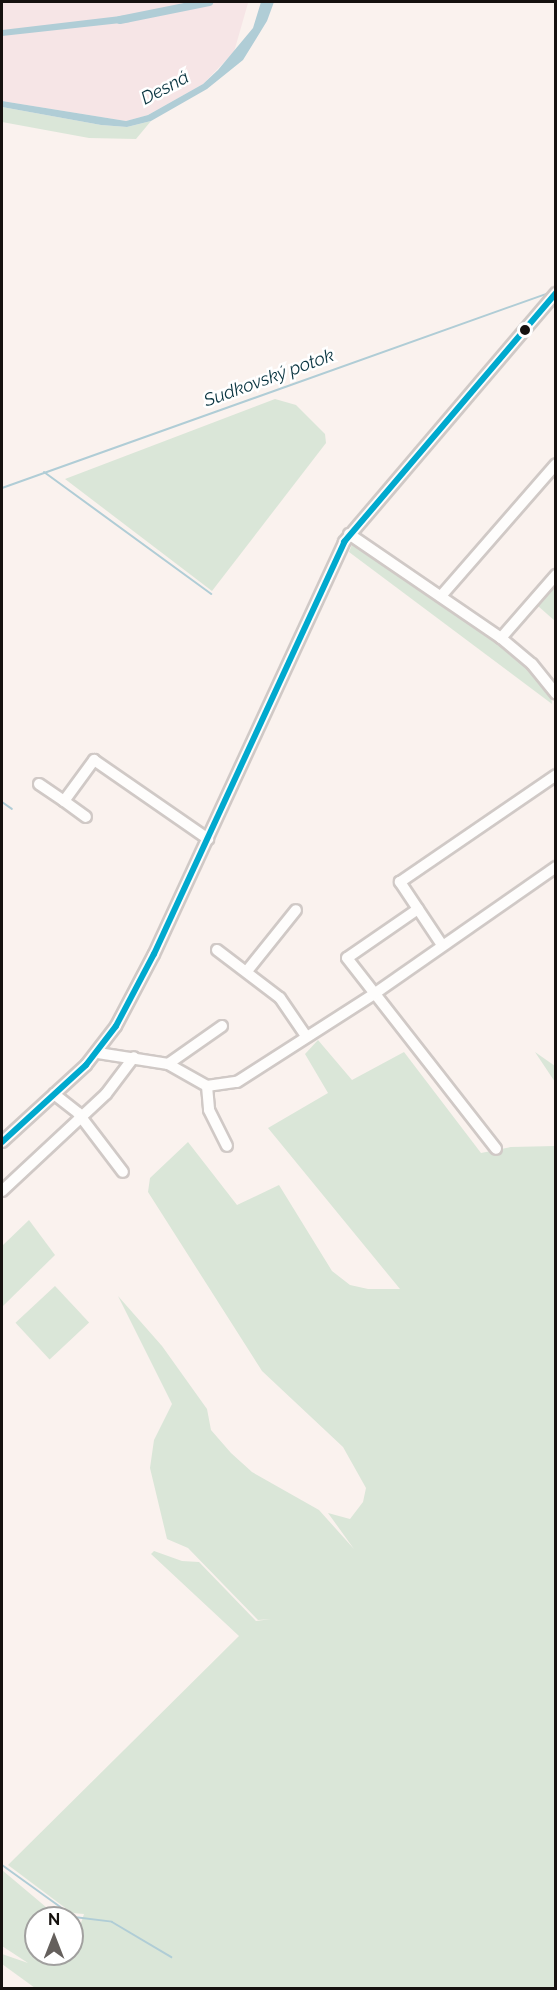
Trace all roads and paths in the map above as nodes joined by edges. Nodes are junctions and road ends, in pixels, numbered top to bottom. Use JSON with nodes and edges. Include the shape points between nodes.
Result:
{"nodes":[{"id":1,"x":555,"y":293,"type":"edge"},
{"id":2,"x":555,"y":464,"type":"edge"},
{"id":3,"x":350,"y":534,"type":"junction"},
{"id":4,"x":555,"y":575,"type":"edge"},
{"id":5,"x":441,"y":596,"type":"junction"},
{"id":6,"x":501,"y":638,"type":"junction"},
{"id":7,"x":555,"y":694,"type":"edge"},
{"id":8,"x":555,"y":776,"type":"edge"},
{"id":9,"x":39,"y":784,"type":"dead end"},
{"id":10,"x":64,"y":801,"type":"junction"},
{"id":11,"x":86,"y":817,"type":"dead end"},
{"id":12,"x":208,"y":839,"type":"junction"},
{"id":13,"x":555,"y":867,"type":"edge"},
{"id":14,"x":418,"y":909,"type":"junction"},
{"id":15,"x":296,"y":910,"type":"dead end"},
{"id":16,"x":442,"y":945,"type":"junction"},
{"id":17,"x":217,"y":950,"type":"dead end"},
{"id":18,"x":247,"y":971,"type":"junction"},
{"id":19,"x":374,"y":994,"type":"junction"},
{"id":20,"x":222,"y":1026,"type":"dead end"},
{"id":21,"x":306,"y":1036,"type":"junction"},
{"id":22,"x":98,"y":1053,"type":"junction"},
{"id":23,"x":134,"y":1057,"type":"junction"},
{"id":24,"x":168,"y":1064,"type":"junction"},
{"id":25,"x":207,"y":1086,"type":"junction"},
{"id":26,"x":54,"y":1094,"type":"junction"},
{"id":27,"x":81,"y":1117,"type":"junction"},
{"id":28,"x":2,"y":1142,"type":"edge"},
{"id":29,"x":226,"y":1146,"type":"dead end"},
{"id":30,"x":496,"y":1149,"type":"dead end"},
{"id":31,"x":123,"y":1172,"type":"dead end"},
{"id":32,"x":2,"y":1191,"type":"edge"}],
"edges":[{"from":1,"to":3,"type":"street"},
{"from":2,"to":5,"type":"street"},
{"from":3,"to":5,"type":"street"},
{"from":3,"to":12,"type":"street"},
{"from":4,"to":6,"type":"street"},
{"from":5,"to":6,"type":"street"},
{"from":6,"to":7,"type":"street","via":[[532,663]]},
{"from":8,"to":14,"type":"street","via":[[400,882]]},
{"from":9,"to":10,"type":"street"},
{"from":10,"to":11,"type":"street"},
{"from":10,"to":12,"type":"street","via":[[94,760]]},
{"from":12,"to":22,"type":"street","via":[[154,954]]},
{"from":13,"to":16,"type":"street"},
{"from":14,"to":16,"type":"street"},
{"from":14,"to":19,"type":"street","via":[[347,958]]},
{"from":15,"to":18,"type":"street"},
{"from":16,"to":19,"type":"street"},
{"from":17,"to":18,"type":"street"},
{"from":18,"to":21,"type":"street","via":[[280,998]]},
{"from":19,"to":21,"type":"street"},
{"from":19,"to":30,"type":"street"},
{"from":20,"to":24,"type":"street"},
{"from":21,"to":25,"type":"street","via":[[237,1082]]},
{"from":22,"to":23,"type":"street"},
{"from":22,"to":26,"type":"street"},
{"from":23,"to":24,"type":"street"},
{"from":23,"to":27,"type":"street","via":[[106,1094]]},
{"from":24,"to":25,"type":"street"},
{"from":25,"to":29,"type":"street","via":[[209,1110]]},
{"from":26,"to":27,"type":"street"},
{"from":26,"to":28,"type":"street"},
{"from":27,"to":31,"type":"street"},
{"from":27,"to":32,"type":"street"}]}
